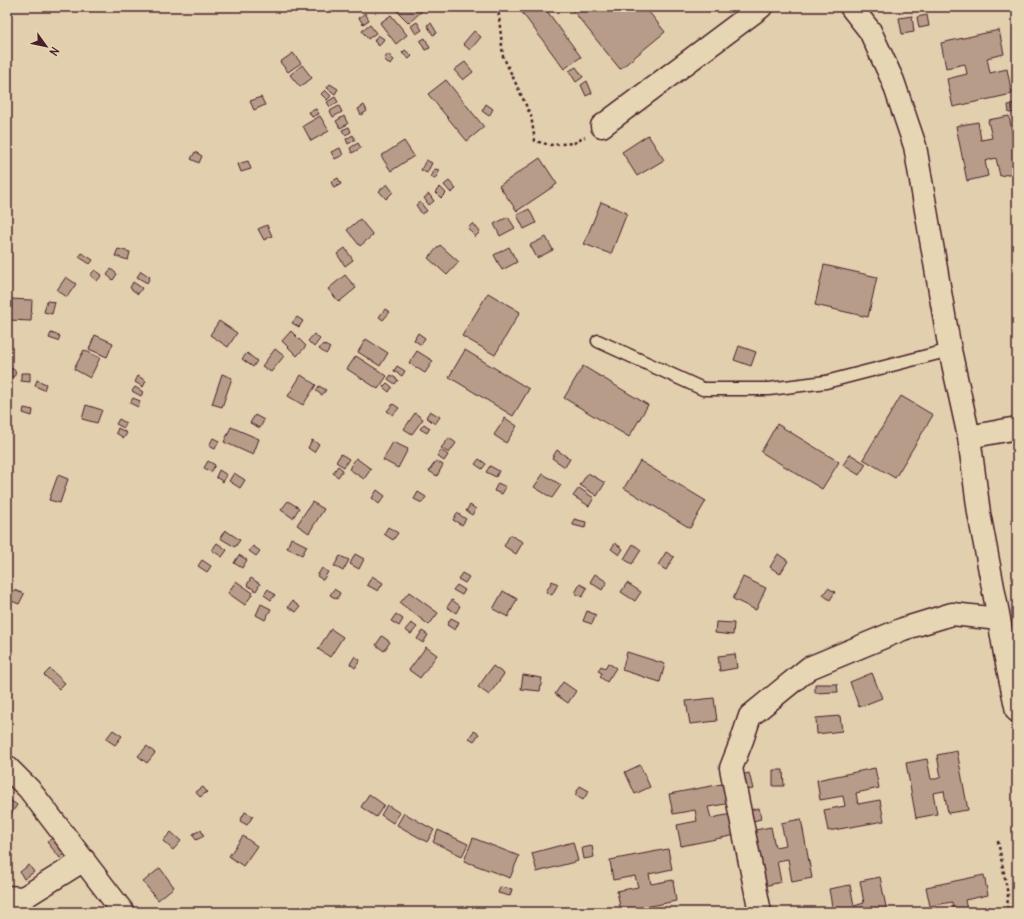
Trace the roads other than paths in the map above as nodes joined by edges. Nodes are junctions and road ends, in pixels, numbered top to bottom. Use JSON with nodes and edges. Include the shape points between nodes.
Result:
{"nodes":[{"id":1,"x":761,"y":7,"type":"edge"},
{"id":2,"x":851,"y":7,"type":"edge"},
{"id":3,"x":602,"y":126,"type":"road end"},
{"id":4,"x":598,"y":341,"type":"dead end"},
{"id":5,"x":950,"y":350,"type":"junction"},
{"id":6,"x":1017,"y":428,"type":"edge"},
{"id":7,"x":970,"y":437,"type":"junction"},
{"id":8,"x":999,"y":619,"type":"junction"},
{"id":9,"x":1017,"y":711,"type":"edge"},
{"id":10,"x":7,"y":767,"type":"edge"},
{"id":11,"x":84,"y":860,"type":"junction"},
{"id":12,"x":7,"y":897,"type":"edge"},
{"id":13,"x":123,"y":912,"type":"edge"},
{"id":14,"x":760,"y":912,"type":"edge"}],
"edges":[{"from":1,"to":3,"type":"street"},
{"from":2,"to":5,"type":"street","via":[[870,31],[893,81],[915,146]]},
{"from":4,"to":5,"type":"lane","via":[[703,389],[769,389],[826,382]]},
{"from":5,"to":7,"type":"street"},
{"from":6,"to":7,"type":"street"},
{"from":7,"to":8,"type":"street","via":[[979,513]]},
{"from":8,"to":9,"type":"street"},
{"from":8,"to":14,"type":"street","via":[[952,614],[903,629],[809,668],[750,716],[731,768]]},
{"from":10,"to":11,"type":"street","via":[[29,789]]},
{"from":11,"to":12,"type":"street","via":[[23,898]]},
{"from":11,"to":13,"type":"street"}]}
